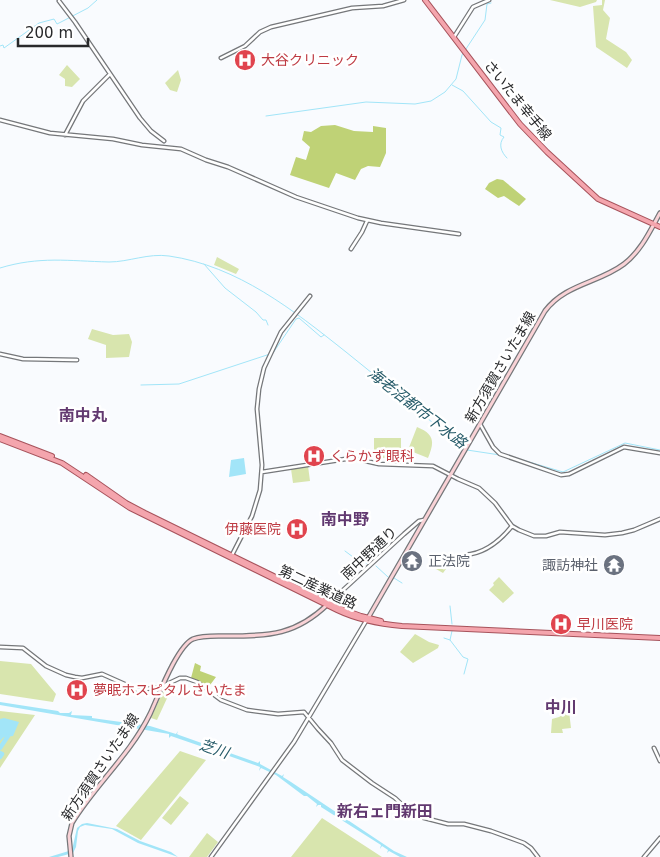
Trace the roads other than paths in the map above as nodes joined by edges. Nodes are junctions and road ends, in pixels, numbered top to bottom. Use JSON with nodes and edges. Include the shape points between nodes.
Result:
{"nodes":[{"id":1,"x":404,"y":0,"type":"edge"},
{"id":2,"x":425,"y":0,"type":"edge"},
{"id":3,"x":489,"y":0,"type":"edge"},
{"id":4,"x":59,"y":1,"type":"edge"},
{"id":5,"x":454,"y":37,"type":"junction"},
{"id":6,"x":221,"y":58,"type":"dead end"},
{"id":7,"x":110,"y":74,"type":"junction"},
{"id":8,"x":0,"y":120,"type":"edge"},
{"id":9,"x":65,"y":135,"type":"junction"},
{"id":10,"x":164,"y":141,"type":"dead end"},
{"id":11,"x":660,"y":213,"type":"edge"},
{"id":12,"x":367,"y":221,"type":"junction"},
{"id":13,"x":654,"y":224,"type":"junction"},
{"id":14,"x":660,"y":227,"type":"edge"},
{"id":15,"x":459,"y":234,"type":"dead end"},
{"id":16,"x":351,"y":249,"type":"dead end"},
{"id":17,"x":310,"y":296,"type":"dead end"},
{"id":18,"x":0,"y":354,"type":"edge"},
{"id":19,"x":77,"y":360,"type":"dead end"},
{"id":20,"x":480,"y":424,"type":"junction"},
{"id":21,"x":0,"y":438,"type":"edge"},
{"id":22,"x":660,"y":453,"type":"edge"},
{"id":23,"x":262,"y":472,"type":"junction"},
{"id":24,"x":450,"y":475,"type":"junction"},
{"id":25,"x":660,"y":519,"type":"edge"},
{"id":26,"x":424,"y":520,"type":"junction"},
{"id":27,"x":512,"y":526,"type":"junction"},
{"id":28,"x":464,"y":555,"type":"dead end"},
{"id":29,"x":231,"y":556,"type":"junction"},
{"id":30,"x":328,"y":604,"type":"junction"},
{"id":31,"x":367,"y":620,"type":"junction"},
{"id":32,"x":660,"y":636,"type":"edge"},
{"id":33,"x":0,"y":647,"type":"edge"},
{"id":34,"x":164,"y":686,"type":"junction"},
{"id":35,"x":309,"y":717,"type":"junction"},
{"id":36,"x":654,"y":748,"type":"dead end"},
{"id":37,"x":660,"y":761,"type":"edge"},
{"id":38,"x":660,"y":838,"type":"edge"},
{"id":39,"x":70,"y":854,"type":"edge"},
{"id":40,"x":211,"y":857,"type":"edge"},
{"id":41,"x":538,"y":857,"type":"edge"},
{"id":42,"x":644,"y":857,"type":"edge"}],
"edges":[{"from":1,"to":6,"type":"street","via":[[383,6],[352,8],[271,27]]},
{"from":2,"to":5,"type":"main road","name":"さいたま幸手線"},
{"from":3,"to":5,"type":"street","via":[[474,7]]},
{"from":4,"to":7,"type":"street"},
{"from":5,"to":13,"type":"main road","name":"さいたま幸手線","via":[[526,131],[583,186],[605,203]]},
{"from":7,"to":9,"type":"street","via":[[83,101]]},
{"from":7,"to":10,"type":"street","via":[[145,125]]},
{"from":8,"to":9,"type":"street"},
{"from":9,"to":12,"type":"street","via":[[185,150],[296,197]]},
{"from":11,"to":13,"type":"main road","name":"新方須賀さいたま線"},
{"from":12,"to":15,"type":"street"},
{"from":12,"to":16,"type":"street"},
{"from":13,"to":14,"type":"main road","name":"さいたま幸手線"},
{"from":13,"to":20,"type":"main road","name":"新方須賀さいたま線","via":[[638,250],[625,263],[566,292],[547,308]]},
{"from":17,"to":23,"type":"street","via":[[278,337],[262,377],[257,398],[257,420]]},
{"from":18,"to":19,"type":"street","via":[[24,359]]},
{"from":20,"to":22,"type":"street","via":[[500,454],[561,475],[624,447]]},
{"from":20,"to":24,"type":"main road","name":"新方須賀さいたま線"},
{"from":21,"to":29,"type":"main road","name":"第二産業道路","via":[[65,461],[131,506]]},
{"from":23,"to":24,"type":"street","via":[[352,458],[379,464],[429,465]]},
{"from":23,"to":29,"type":"street","via":[[254,512]]},
{"from":24,"to":26,"type":"main road","name":"新方須賀さいたま線"},
{"from":24,"to":27,"type":"street","via":[[482,490]]},
{"from":25,"to":27,"type":"street","via":[[634,530],[608,535],[560,532],[534,536]]},
{"from":26,"to":30,"type":"street","name":"南中野通り","via":[[419,520]]},
{"from":26,"to":31,"type":"main road","name":"新方須賀さいたま線"},
{"from":27,"to":28,"type":"street","via":[[491,547]]},
{"from":29,"to":30,"type":"main road","name":"第二産業道路"},
{"from":30,"to":31,"type":"main road","name":"第二産業道路"},
{"from":30,"to":34,"type":"main road","name":"新方須賀さいたま線","via":[[306,621],[278,633],[193,639],[181,649]]},
{"from":31,"to":32,"type":"main road","name":"第二産業道路","via":[[410,627]]},
{"from":31,"to":35,"type":"street"},
{"from":33,"to":34,"type":"street","via":[[23,648],[42,664],[66,675],[82,678],[102,674],[138,690]]},
{"from":34,"to":35,"type":"street","via":[[186,678],[240,708],[270,714],[304,712]]},
{"from":34,"to":39,"type":"main road","name":"新方須賀さいたま線","via":[[139,734],[75,818],[70,831]]},
{"from":35,"to":40,"type":"street"},
{"from":35,"to":41,"type":"street","via":[[342,760],[414,815],[491,831],[524,843]]},
{"from":36,"to":37,"type":"street"},
{"from":38,"to":42,"type":"street"}]}
